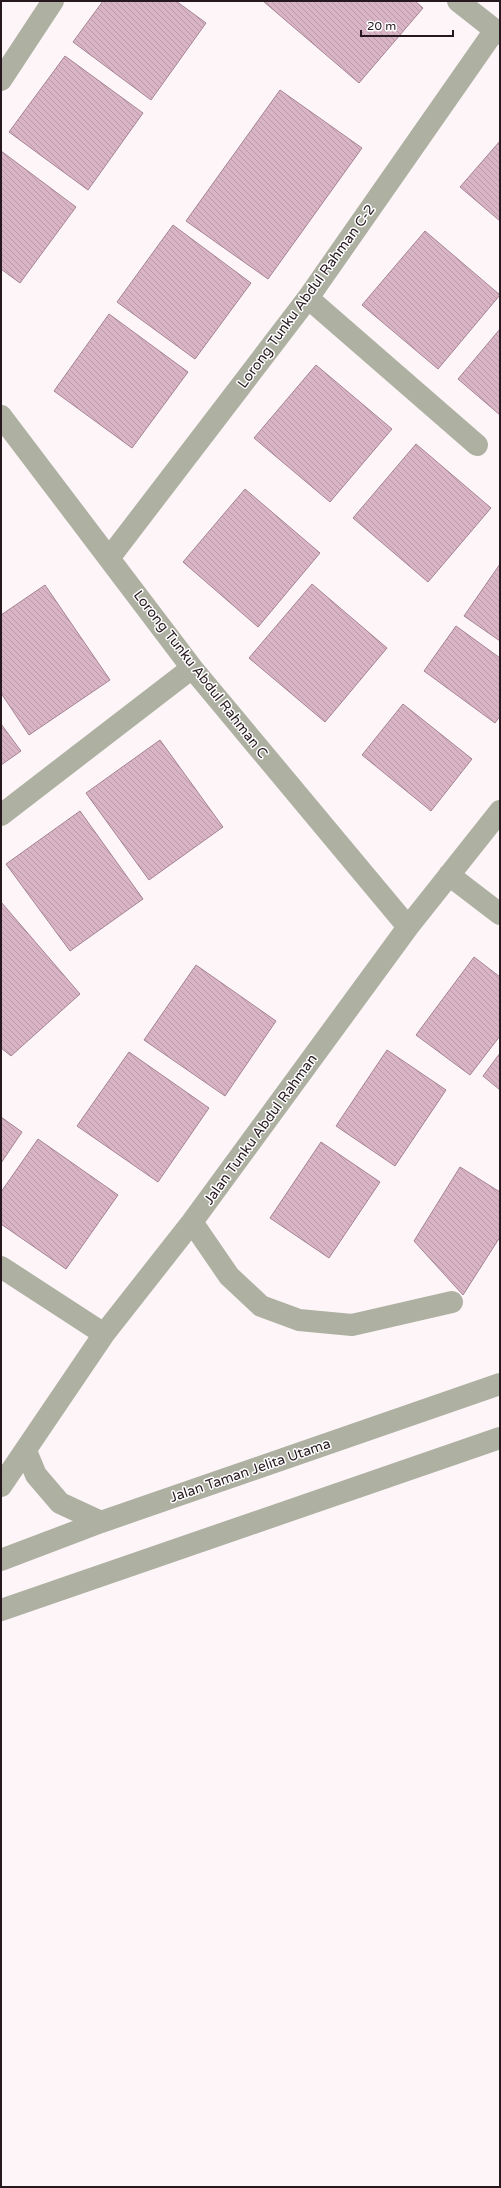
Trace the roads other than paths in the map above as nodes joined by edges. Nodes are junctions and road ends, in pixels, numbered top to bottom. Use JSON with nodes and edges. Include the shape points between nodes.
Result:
{"nodes":[{"id":1,"x":53,"y":1,"type":"edge"},
{"id":2,"x":458,"y":1,"type":"edge"},
{"id":3,"x":498,"y":32,"type":"edge"},
{"id":4,"x":1,"y":80,"type":"edge"},
{"id":5,"x":308,"y":298,"type":"junction"},
{"id":6,"x":1,"y":416,"type":"edge"},
{"id":7,"x":477,"y":445,"type":"dead end"},
{"id":8,"x":110,"y":557,"type":"junction"},
{"id":9,"x":192,"y":668,"type":"junction"},
{"id":10,"x":500,"y":811,"type":"edge"},
{"id":11,"x":1,"y":815,"type":"edge"},
{"id":12,"x":449,"y":876,"type":"junction"},
{"id":13,"x":500,"y":914,"type":"edge"},
{"id":14,"x":408,"y":927,"type":"junction"},
{"id":15,"x":192,"y":1222,"type":"junction"},
{"id":16,"x":1,"y":1267,"type":"edge"},
{"id":17,"x":452,"y":1302,"type":"dead end"},
{"id":18,"x":104,"y":1334,"type":"junction"},
{"id":19,"x":500,"y":1384,"type":"edge"},
{"id":20,"x":500,"y":1438,"type":"edge"},
{"id":21,"x":26,"y":1451,"type":"junction"},
{"id":22,"x":1,"y":1486,"type":"edge"},
{"id":23,"x":101,"y":1522,"type":"junction"},
{"id":24,"x":1,"y":1560,"type":"edge"},
{"id":25,"x":1,"y":1610,"type":"edge"}],
"edges":[{"from":1,"to":4,"type":"street"},
{"from":2,"to":3,"type":"street"},
{"from":3,"to":5,"type":"street","name":"Lorong Tunku Abdul Rahman C-2"},
{"from":5,"to":7,"type":"street"},
{"from":5,"to":8,"type":"street","name":"Lorong Tunku Abdul Rahman C-2"},
{"from":6,"to":8,"type":"street","name":"Lorong Tunku Abdul Rahman C"},
{"from":8,"to":9,"type":"street","name":"Lorong Tunku Abdul Rahman C"},
{"from":9,"to":11,"type":"street"},
{"from":9,"to":14,"type":"street","name":"Lorong Tunku Abdul Rahman C"},
{"from":10,"to":12,"type":"street","name":"Jalan Tunku Abdul Rahman"},
{"from":12,"to":13,"type":"street"},
{"from":12,"to":14,"type":"street","name":"Jalan Tunku Abdul Rahman"},
{"from":14,"to":15,"type":"street","name":"Jalan Tunku Abdul Rahman"},
{"from":15,"to":17,"type":"street","via":[[234,1281],[262,1306],[299,1320],[352,1326]]},
{"from":15,"to":18,"type":"street","name":"Jalan Tunku Abdul Rahman"},
{"from":16,"to":18,"type":"street"},
{"from":18,"to":21,"type":"street","name":"Jalan Tunku Abdul Rahman"},
{"from":19,"to":23,"type":"street","name":"Jalan Taman Jelita Utama"},
{"from":20,"to":25,"type":"street"},
{"from":21,"to":22,"type":"street","name":"Jalan Tunku Abdul Rahman"},
{"from":21,"to":23,"type":"street","via":[[36,1475],[60,1502]]},
{"from":23,"to":24,"type":"street","name":"Jalan Taman Jelita Utama"}]}
